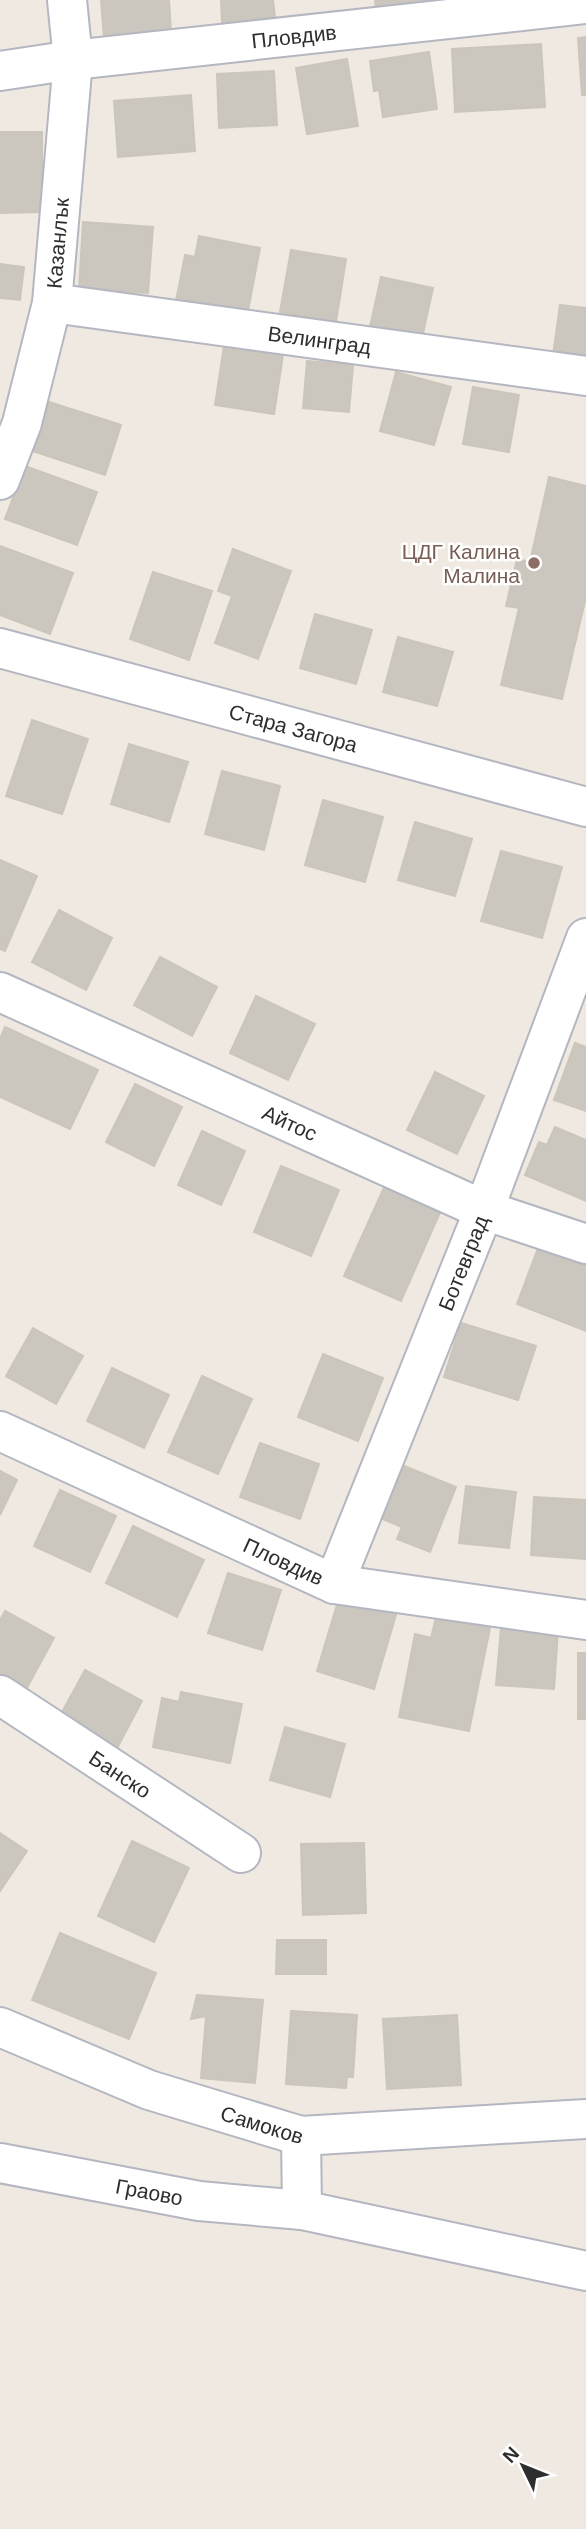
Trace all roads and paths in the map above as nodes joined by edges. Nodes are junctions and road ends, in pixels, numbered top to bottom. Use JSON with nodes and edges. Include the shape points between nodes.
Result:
{"nodes":[{"id":1,"x":66,"y":0,"type":"edge"},
{"id":2,"x":586,"y":4,"type":"edge"},
{"id":3,"x":74,"y":60,"type":"junction"},
{"id":4,"x":0,"y":71,"type":"edge"},
{"id":5,"x":52,"y":303,"type":"junction"},
{"id":6,"x":586,"y":376,"type":"edge"},
{"id":7,"x":0,"y":480,"type":"edge"},
{"id":8,"x":0,"y":648,"type":"edge"},
{"id":9,"x":586,"y":807,"type":"edge"},
{"id":10,"x":586,"y":938,"type":"edge"},
{"id":11,"x":0,"y":992,"type":"edge"},
{"id":12,"x":484,"y":1210,"type":"junction"},
{"id":13,"x":586,"y":1244,"type":"edge"},
{"id":14,"x":0,"y":1431,"type":"edge"},
{"id":15,"x":334,"y":1584,"type":"junction"},
{"id":16,"x":586,"y":1620,"type":"edge"},
{"id":17,"x":0,"y":1695,"type":"edge"},
{"id":18,"x":241,"y":1853,"type":"dead end"},
{"id":19,"x":0,"y":2026,"type":"edge"},
{"id":20,"x":586,"y":2119,"type":"edge"},
{"id":21,"x":301,"y":2136,"type":"junction"},
{"id":22,"x":0,"y":2163,"type":"edge"},
{"id":23,"x":302,"y":2210,"type":"junction"},
{"id":24,"x":586,"y":2271,"type":"edge"}],
"edges":[{"from":1,"to":3,"type":"street","name":"Казанлък"},
{"from":2,"to":3,"type":"street","name":"Пловдив"},
{"from":3,"to":4,"type":"street","name":"Пловдив"},
{"from":3,"to":5,"type":"street","name":"Казанлък"},
{"from":5,"to":6,"type":"street","name":"Велинград"},
{"from":5,"to":7,"type":"street","name":"Казанлък","via":[[22,423]]},
{"from":8,"to":9,"type":"street","name":"Стара Загора"},
{"from":10,"to":12,"type":"street","name":"Ботевград"},
{"from":11,"to":12,"type":"street","name":"Айтос"},
{"from":12,"to":13,"type":"street","name":"Айтос"},
{"from":12,"to":15,"type":"street","name":"Ботевград"},
{"from":14,"to":15,"type":"street","name":"Пловдив"},
{"from":15,"to":16,"type":"street","name":"Пловдив"},
{"from":17,"to":18,"type":"street","name":"Банско"},
{"from":19,"to":21,"type":"street","name":"Самоков","via":[[149,2090]]},
{"from":20,"to":21,"type":"street"},
{"from":21,"to":23,"type":"street","name":"Самоков"},
{"from":22,"to":23,"type":"street","name":"Граово","via":[[199,2201]]},
{"from":23,"to":24,"type":"street"}]}
